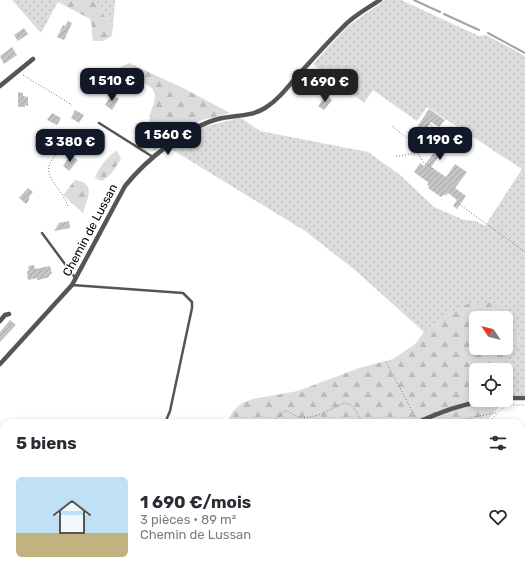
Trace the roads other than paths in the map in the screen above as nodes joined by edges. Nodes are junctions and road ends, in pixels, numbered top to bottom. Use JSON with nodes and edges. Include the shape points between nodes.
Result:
{"nodes":[{"id":1,"x":380,"y":0,"type":"edge"},
{"id":2,"x":33,"y":58,"type":"dead end"},
{"id":3,"x":0,"y":86,"type":"edge"},
{"id":4,"x":99,"y":123,"type":"dead end"},
{"id":5,"x":153,"y":157,"type":"junction"},
{"id":6,"x":42,"y":234,"type":"dead end"},
{"id":7,"x":76,"y":279,"type":"junction"},
{"id":8,"x":72,"y":285,"type":"junction"},
{"id":9,"x":9,"y":314,"type":"dead end"},
{"id":10,"x":0,"y":321,"type":"edge"},
{"id":11,"x":0,"y":364,"type":"edge"},
{"id":12,"x":513,"y":398,"type":"edge"},
{"id":13,"x":525,"y":398,"type":"edge"},
{"id":14,"x":469,"y":403,"type":"edge"},
{"id":15,"x":167,"y":419,"type":"edge"},
{"id":16,"x":426,"y":419,"type":"edge"}],
"edges":[{"from":1,"to":5,"type":"street","name":"Chemin de Lussan","via":[[344,25],[277,99],[264,109],[252,114],[204,123]]},
{"from":2,"to":3,"type":"street"},
{"from":4,"to":5,"type":"lane"},
{"from":5,"to":7,"type":"street","name":"Chemin de Lussan","via":[[125,186]]},
{"from":6,"to":7,"type":"lane"},
{"from":7,"to":8,"type":"street","name":"Chemin de Lussan"},
{"from":8,"to":11,"type":"street","name":"Chemin de Lussan"},
{"from":8,"to":15,"type":"lane","via":[[182,293],[192,302]]},
{"from":9,"to":10,"type":"street"},
{"from":12,"to":13,"type":"street"},
{"from":14,"to":16,"type":"street"}]}
